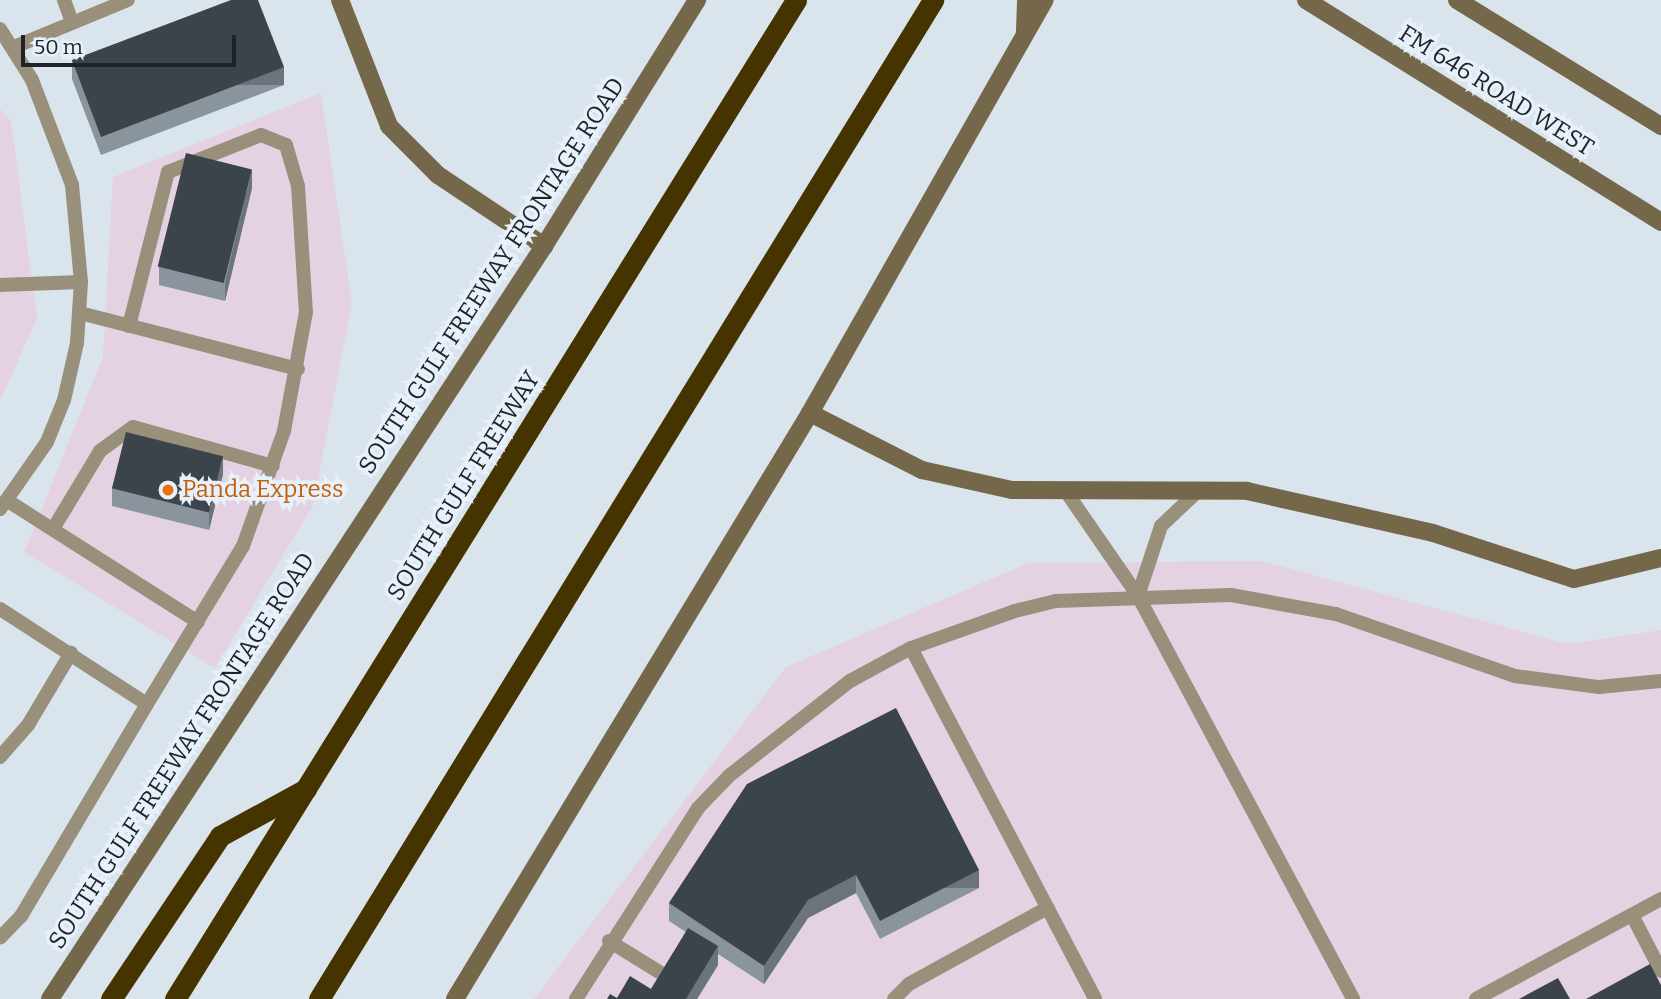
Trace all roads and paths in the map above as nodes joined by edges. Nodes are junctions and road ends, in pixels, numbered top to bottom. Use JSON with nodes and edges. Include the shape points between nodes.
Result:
{"nodes":[{"id":1,"x":64,"y":0,"type":"edge"},
{"id":2,"x":128,"y":0,"type":"edge"},
{"id":3,"x":340,"y":0,"type":"edge"},
{"id":4,"x":697,"y":0,"type":"edge"},
{"id":5,"x":796,"y":0,"type":"edge"},
{"id":6,"x":933,"y":0,"type":"edge"},
{"id":7,"x":1026,"y":0,"type":"edge"},
{"id":8,"x":1045,"y":0,"type":"edge"},
{"id":9,"x":1306,"y":0,"type":"edge"},
{"id":10,"x":1458,"y":0,"type":"edge"},
{"id":11,"x":72,"y":22,"type":"junction"},
{"id":12,"x":0,"y":29,"type":"edge"},
{"id":13,"x":1026,"y":31,"type":"junction"},
{"id":14,"x":14,"y":47,"type":"junction"},
{"id":15,"x":1661,"y":125,"type":"edge"},
{"id":16,"x":1661,"y":222,"type":"edge"},
{"id":17,"x":544,"y":246,"type":"junction"},
{"id":18,"x":81,"y":282,"type":"junction"},
{"id":19,"x":0,"y":285,"type":"edge"},
{"id":20,"x":80,"y":313,"type":"junction"},
{"id":21,"x":129,"y":326,"type":"junction"},
{"id":22,"x":298,"y":369,"type":"junction"},
{"id":23,"x":810,"y":413,"type":"junction"},
{"id":24,"x":273,"y":466,"type":"junction"},
{"id":25,"x":1201,"y":489,"type":"junction"},
{"id":26,"x":1065,"y":490,"type":"junction"},
{"id":27,"x":4,"y":505,"type":"edge"},
{"id":28,"x":53,"y":529,"type":"junction"},
{"id":29,"x":1661,"y":558,"type":"edge"},
{"id":30,"x":1138,"y":596,"type":"junction"},
{"id":31,"x":0,"y":609,"type":"edge"},
{"id":32,"x":198,"y":621,"type":"junction"},
{"id":33,"x":911,"y":648,"type":"junction"},
{"id":34,"x":71,"y":653,"type":"junction"},
{"id":35,"x":1661,"y":681,"type":"edge"},
{"id":36,"x":146,"y":704,"type":"junction"},
{"id":37,"x":0,"y":757,"type":"edge"},
{"id":38,"x":308,"y":788,"type":"junction"},
{"id":39,"x":1661,"y":899,"type":"edge"},
{"id":40,"x":1047,"y":908,"type":"junction"},
{"id":41,"x":1632,"y":915,"type":"junction"},
{"id":42,"x":370,"y":917,"type":"junction"},
{"id":43,"x":0,"y":938,"type":"edge"},
{"id":44,"x":609,"y":941,"type":"junction"},
{"id":45,"x":1661,"y":971,"type":"edge"},
{"id":46,"x":669,"y":978,"type":"edge"},
{"id":47,"x":456,"y":998,"type":"edge"},
{"id":48,"x":50,"y":999,"type":"edge"},
{"id":49,"x":111,"y":999,"type":"edge"},
{"id":50,"x":175,"y":999,"type":"edge"},
{"id":51,"x":319,"y":999,"type":"edge"},
{"id":52,"x":330,"y":999,"type":"edge"},
{"id":53,"x":576,"y":999,"type":"edge"},
{"id":54,"x":894,"y":999,"type":"edge"},
{"id":55,"x":1095,"y":999,"type":"edge"},
{"id":56,"x":1353,"y":999,"type":"edge"},
{"id":57,"x":1476,"y":999,"type":"edge"}],
"edges":[{"from":1,"to":11,"type":"lane"},
{"from":2,"to":11,"type":"lane"},
{"from":3,"to":17,"type":"main road","via":[[389,126],[438,175]]},
{"from":4,"to":17,"type":"main road","name":"SOUTH GULF FREEWAY FRONTAGE ROAD"},
{"from":5,"to":38,"type":"highway","name":"SOUTH GULF FREEWAY"},
{"from":6,"to":42,"type":"highway"},
{"from":7,"to":13,"type":"main road"},
{"from":8,"to":13,"type":"main road"},
{"from":9,"to":16,"type":"main road","name":"FM 646 ROAD WEST"},
{"from":10,"to":15,"type":"main road"},
{"from":11,"to":14,"type":"lane"},
{"from":12,"to":14,"type":"lane"},
{"from":13,"to":23,"type":"main road"},
{"from":14,"to":18,"type":"lane","via":[[72,185]]},
{"from":17,"to":48,"type":"main road","name":"SOUTH GULF FREEWAY FRONTAGE ROAD"},
{"from":18,"to":19,"type":"lane"},
{"from":18,"to":20,"type":"lane"},
{"from":20,"to":21,"type":"lane"},
{"from":20,"to":27,"type":"lane","via":[[64,400],[47,442]]},
{"from":21,"to":22,"type":"lane"},
{"from":21,"to":22,"type":"lane","via":[[168,172],[261,135],[286,145],[299,186],[305,285]]},
{"from":22,"to":24,"type":"lane"},
{"from":23,"to":26,"type":"main road","via":[[922,470],[1012,490]]},
{"from":23,"to":47,"type":"main road"},
{"from":24,"to":28,"type":"lane","via":[[133,427],[100,452]]},
{"from":24,"to":32,"type":"lane","via":[[243,546]]},
{"from":25,"to":26,"type":"main road"},
{"from":25,"to":29,"type":"main road","via":[[1247,491],[1433,533],[1574,579]]},
{"from":25,"to":30,"type":"lane","via":[[1161,526]]},
{"from":26,"to":30,"type":"lane"},
{"from":27,"to":28,"type":"lane"},
{"from":28,"to":32,"type":"lane"},
{"from":30,"to":33,"type":"lane","via":[[1056,601]]},
{"from":30,"to":35,"type":"lane","via":[[1231,595],[1282,601],[1386,629],[1516,676],[1559,683]]},
{"from":30,"to":56,"type":"lane"},
{"from":31,"to":34,"type":"lane"},
{"from":32,"to":36,"type":"lane"},
{"from":33,"to":40,"type":"lane"},
{"from":33,"to":44,"type":"lane","via":[[801,716],[730,775],[698,808]]},
{"from":34,"to":36,"type":"lane"},
{"from":34,"to":37,"type":"lane","via":[[28,725]]},
{"from":36,"to":43,"type":"lane","via":[[16,923]]},
{"from":38,"to":49,"type":"highway","via":[[220,836]]},
{"from":38,"to":50,"type":"highway","name":"SOUTH GULF FREEWAY"},
{"from":39,"to":41,"type":"lane"},
{"from":40,"to":54,"type":"lane","via":[[909,984]]},
{"from":40,"to":55,"type":"lane"},
{"from":41,"to":45,"type":"lane"},
{"from":41,"to":57,"type":"lane"},
{"from":42,"to":51,"type":"highway"},
{"from":42,"to":52,"type":"highway"},
{"from":44,"to":46,"type":"lane"},
{"from":44,"to":53,"type":"lane"}]}
